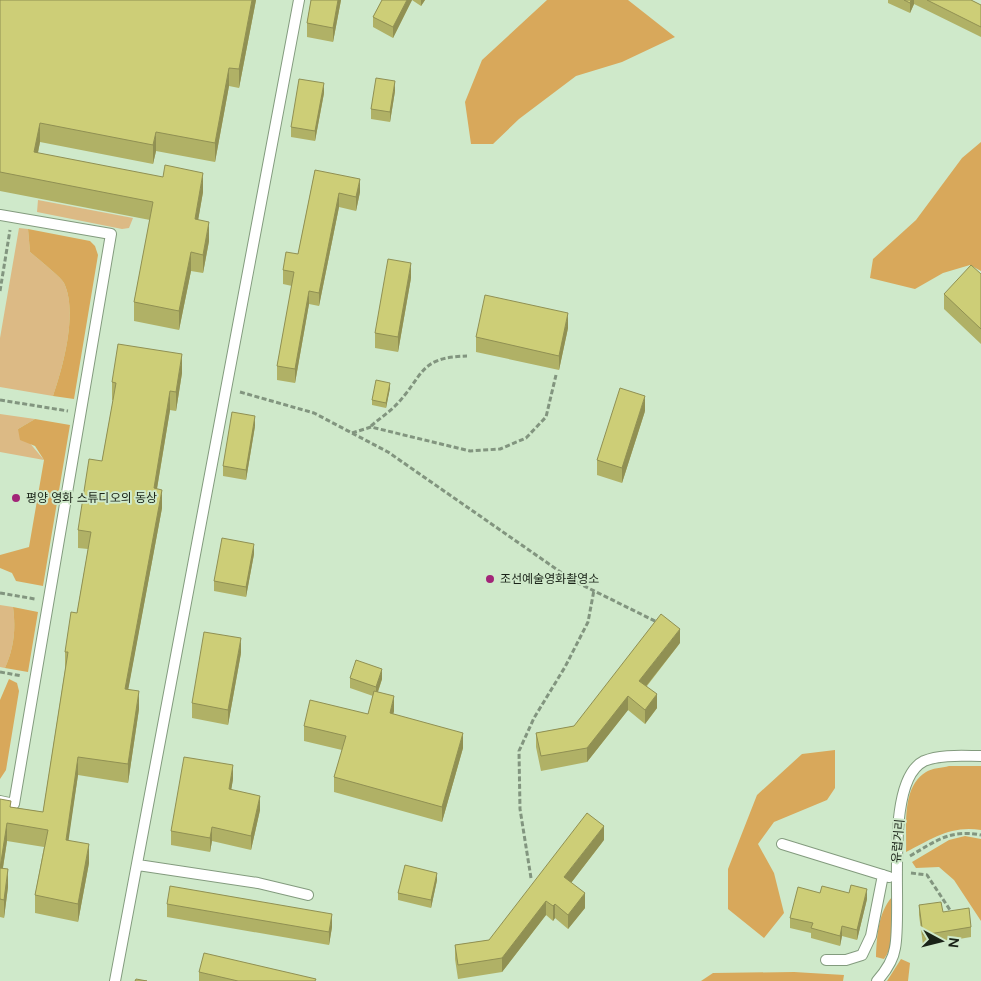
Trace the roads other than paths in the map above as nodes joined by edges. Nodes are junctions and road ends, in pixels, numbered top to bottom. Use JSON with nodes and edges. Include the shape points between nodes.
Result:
{"nodes":[{"id":1,"x":300,"y":0,"type":"edge"},
{"id":2,"x":0,"y":215,"type":"edge"},
{"id":3,"x":981,"y":756,"type":"edge"},
{"id":4,"x":0,"y":801,"type":"edge"},
{"id":5,"x":782,"y":844,"type":"dead end"},
{"id":6,"x":138,"y":865,"type":"junction"},
{"id":7,"x":883,"y":875,"type":"junction"},
{"id":8,"x":895,"y":878,"type":"junction"},
{"id":9,"x":308,"y":895,"type":"dead end"},
{"id":10,"x":826,"y":960,"type":"dead end"},
{"id":11,"x":115,"y":981,"type":"edge"},
{"id":12,"x":877,"y":981,"type":"edge"}],
"edges":[{"from":1,"to":6,"type":"lane"},
{"from":2,"to":4,"type":"lane","via":[[111,234],[14,804]]},
{"from":3,"to":8,"type":"lane","name":"유럽거리","via":[[957,755],[924,762],[907,778],[902,798]]},
{"from":5,"to":7,"type":"lane"},
{"from":6,"to":9,"type":"lane","via":[[258,883]]},
{"from":6,"to":11,"type":"lane"},
{"from":7,"to":8,"type":"lane"},
{"from":7,"to":10,"type":"lane","via":[[871,936],[862,955],[846,960]]},
{"from":8,"to":12,"type":"lane","name":"유럽거리","via":[[898,907],[895,949],[884,974]]}]}
